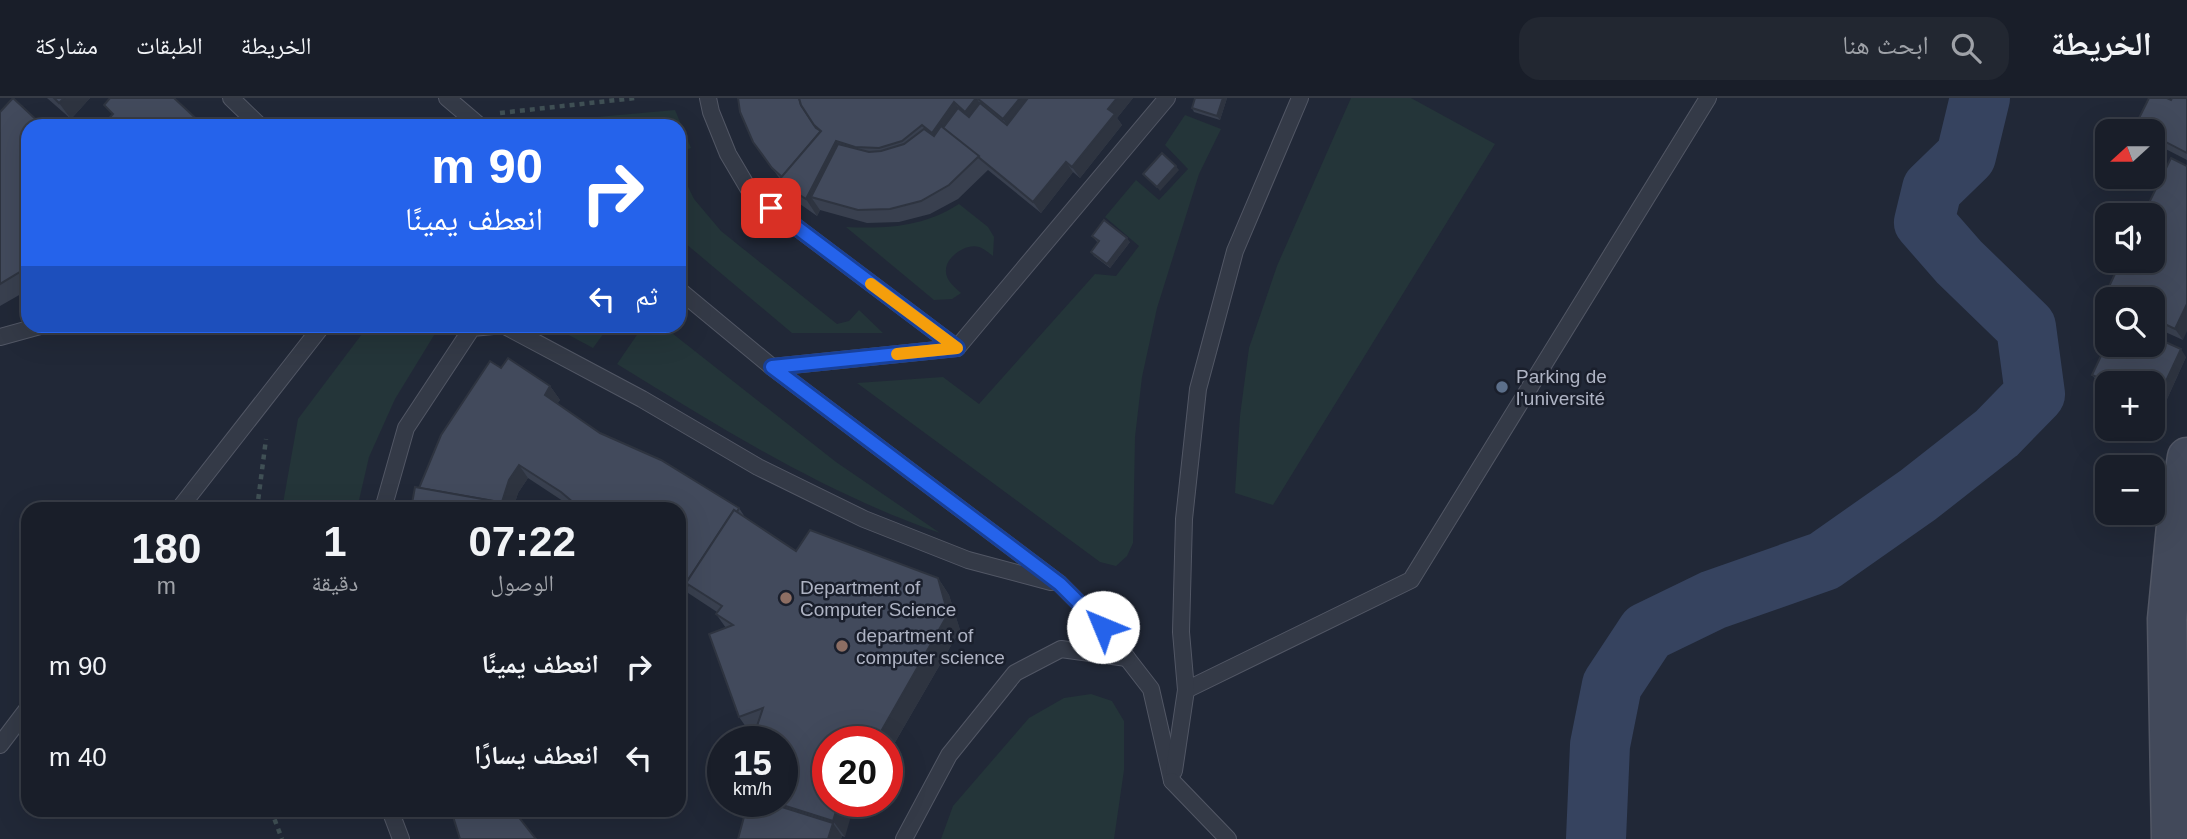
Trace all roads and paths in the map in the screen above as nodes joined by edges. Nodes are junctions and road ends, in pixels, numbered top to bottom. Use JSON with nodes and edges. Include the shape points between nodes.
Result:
{"nodes":[{"id":1,"x":231,"y":98,"type":"edge"},
{"id":2,"x":446,"y":98,"type":"edge"},
{"id":3,"x":635,"y":98,"type":"edge"},
{"id":4,"x":708,"y":98,"type":"edge"},
{"id":5,"x":1167,"y":98,"type":"edge"},
{"id":6,"x":1300,"y":98,"type":"edge"},
{"id":7,"x":1708,"y":98,"type":"edge"},
{"id":8,"x":253,"y":119,"type":"edge"},
{"id":9,"x":472,"y":119,"type":"edge"},
{"id":10,"x":488,"y":119,"type":"edge"},
{"id":11,"x":686,"y":296,"type":"edge"},
{"id":12,"x":21,"y":331,"type":"edge"},
{"id":13,"x":316,"y":333,"type":"edge"},
{"id":14,"x":469,"y":333,"type":"edge"},
{"id":15,"x":518,"y":333,"type":"edge"},
{"id":16,"x":0,"y":337,"type":"edge"},
{"id":17,"x":957,"y":348,"type":"junction"},
{"id":18,"x":772,"y":367,"type":"junction"},
{"id":19,"x":273,"y":387,"type":"junction"},
{"id":20,"x":2187,"y":457,"type":"edge"},
{"id":21,"x":184,"y":502,"type":"edge"},
{"id":22,"x":258,"y":502,"type":"edge"},
{"id":23,"x":385,"y":502,"type":"edge"},
{"id":24,"x":1060,"y":584,"type":"junction"},
{"id":25,"x":1127,"y":658,"type":"junction"},
{"id":26,"x":1185,"y":690,"type":"junction"},
{"id":27,"x":21,"y":717,"type":"edge"},
{"id":28,"x":0,"y":745,"type":"edge"},
{"id":29,"x":1172,"y":781,"type":"junction"},
{"id":30,"x":274,"y":817,"type":"edge"},
{"id":31,"x":393,"y":817,"type":"edge"},
{"id":32,"x":282,"y":839,"type":"edge"},
{"id":33,"x":401,"y":839,"type":"edge"},
{"id":34,"x":904,"y":839,"type":"edge"},
{"id":35,"x":1228,"y":839,"type":"edge"},
{"id":36,"x":2171,"y":839,"type":"edge"}],
"edges":[{"from":1,"to":8,"type":"lane"},
{"from":2,"to":9,"type":"lane"},
{"from":3,"to":10,"type":"path"},
{"from":4,"to":17,"type":"lane","via":[[728,154],[751,193]]},
{"from":5,"to":17,"type":"lane"},
{"from":6,"to":26,"type":"lane","via":[[1235,251],[1198,389],[1184,519],[1181,632]]},
{"from":7,"to":26,"type":"lane","via":[[1411,580]]},
{"from":11,"to":18,"type":"lane"},
{"from":12,"to":16,"type":"lane"},
{"from":13,"to":19,"type":"lane"},
{"from":14,"to":23,"type":"lane","via":[[406,428]]},
{"from":15,"to":24,"type":"lane","via":[[758,467],[864,519],[968,560]]},
{"from":17,"to":18,"type":"lane"},
{"from":18,"to":24,"type":"lane"},
{"from":19,"to":21,"type":"lane"},
{"from":19,"to":22,"type":"path"},
{"from":20,"to":36,"type":"main road","via":[[2167,619]]},
{"from":24,"to":25,"type":"lane"},
{"from":25,"to":29,"type":"lane","via":[[1151,689]]},
{"from":25,"to":34,"type":"lane","via":[[1061,649],[1015,673],[949,754]]},
{"from":26,"to":29,"type":"lane"},
{"from":27,"to":28,"type":"lane"},
{"from":29,"to":35,"type":"lane"},
{"from":30,"to":32,"type":"path"},
{"from":31,"to":33,"type":"lane"}]}
